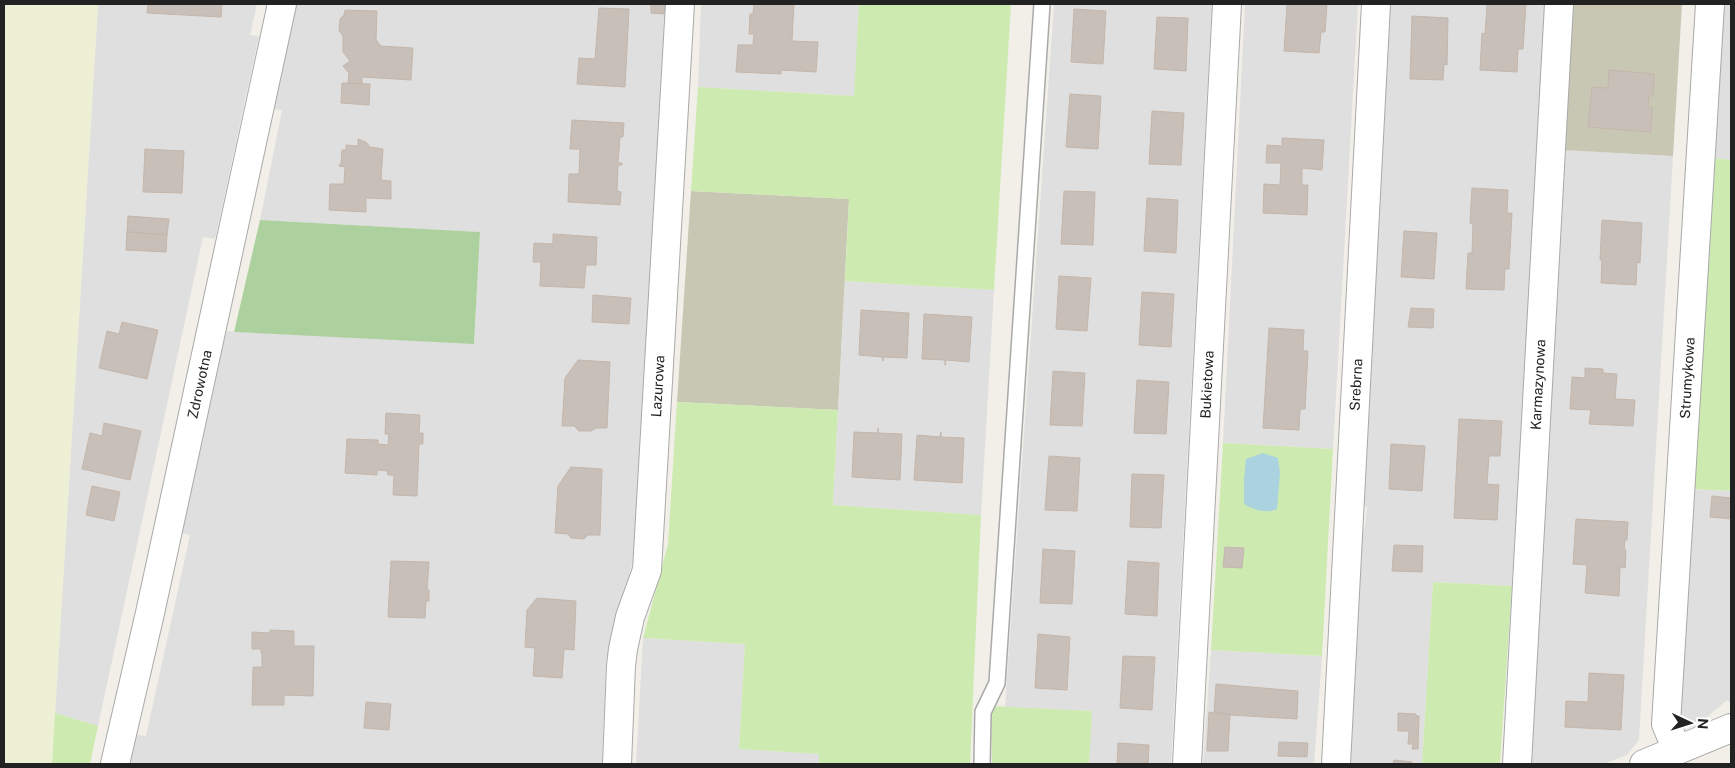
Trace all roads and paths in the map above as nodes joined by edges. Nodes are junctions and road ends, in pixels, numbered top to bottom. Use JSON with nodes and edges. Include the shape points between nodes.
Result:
{"nodes":[{"id":1,"x":282,"y":4,"type":"edge"},
{"id":2,"x":680,"y":4,"type":"edge"},
{"id":3,"x":1042,"y":4,"type":"edge"},
{"id":4,"x":1227,"y":4,"type":"edge"},
{"id":5,"x":1376,"y":4,"type":"edge"},
{"id":6,"x":1559,"y":4,"type":"edge"},
{"id":7,"x":1710,"y":4,"type":"edge"},
{"id":8,"x":1731,"y":728,"type":"edge"},
{"id":9,"x":1677,"y":750,"type":"junction"},
{"id":10,"x":115,"y":764,"type":"edge"},
{"id":11,"x":617,"y":764,"type":"edge"},
{"id":12,"x":982,"y":764,"type":"edge"},
{"id":13,"x":1187,"y":764,"type":"edge"},
{"id":14,"x":1336,"y":764,"type":"edge"},
{"id":15,"x":1516,"y":764,"type":"edge"},
{"id":16,"x":1644,"y":764,"type":"edge"}],
"edges":[{"from":1,"to":10,"type":"street","name":"Zdrowotna"},
{"from":2,"to":11,"type":"street","name":"Lazurowa","via":[[647,570],[630,617],[623,649]]},
{"from":3,"to":12,"type":"lane","via":[[997,684],[983,712]]},
{"from":4,"to":13,"type":"street","name":"Bukietowa"},
{"from":5,"to":14,"type":"street","name":"Srebrna"},
{"from":6,"to":15,"type":"street","name":"Karmazynowa"},
{"from":7,"to":9,"type":"street","name":"Strumykowa","via":[[1666,724]]},
{"from":8,"to":9,"type":"street"},
{"from":9,"to":16,"type":"street"}]}
